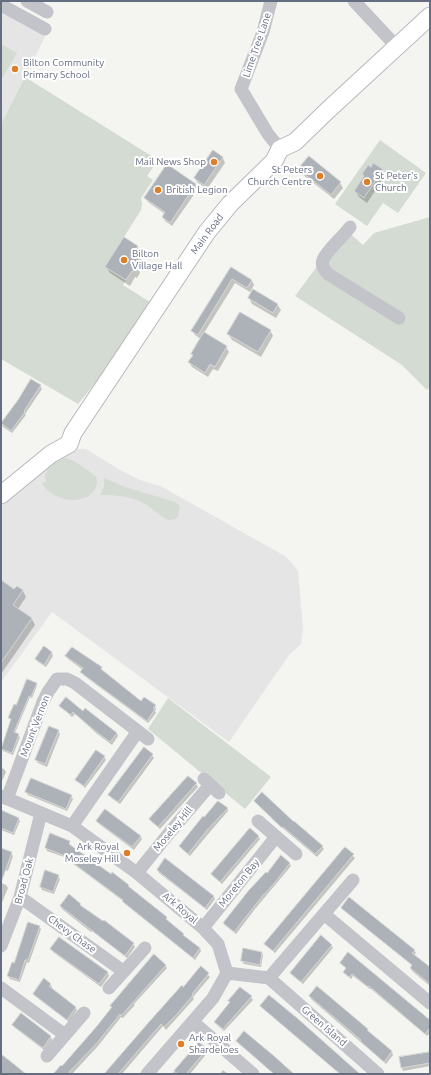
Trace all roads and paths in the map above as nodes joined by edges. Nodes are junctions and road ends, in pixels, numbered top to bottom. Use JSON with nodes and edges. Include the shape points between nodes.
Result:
{"nodes":[{"id":1,"x":271,"y":1,"type":"edge"},
{"id":2,"x":354,"y":1,"type":"edge"},
{"id":3,"x":33,"y":2,"type":"edge"},
{"id":4,"x":1,"y":5,"type":"edge"},
{"id":5,"x":47,"y":12,"type":"dead end"},
{"id":6,"x":430,"y":16,"type":"edge"},
{"id":7,"x":45,"y":29,"type":"dead end"},
{"id":8,"x":397,"y":47,"type":"junction"},
{"id":9,"x":280,"y":150,"type":"junction"},
{"id":10,"x":350,"y":227,"type":"dead end"},
{"id":11,"x":399,"y":318,"type":"dead end"},
{"id":12,"x":1,"y":495,"type":"edge"},
{"id":13,"x":211,"y":786,"type":"dead end"},
{"id":14,"x":4,"y":798,"type":"edge"},
{"id":15,"x":41,"y":813,"type":"junction"},
{"id":16,"x":258,"y":821,"type":"dead end"},
{"id":17,"x":72,"y":826,"type":"junction"},
{"id":18,"x":275,"y":838,"type":"junction"},
{"id":19,"x":296,"y":854,"type":"dead end"},
{"id":20,"x":137,"y":873,"type":"junction"},
{"id":21,"x":352,"y":885,"type":"dead end"},
{"id":22,"x":20,"y":897,"type":"junction"},
{"id":23,"x":324,"y":914,"type":"junction"},
{"id":24,"x":203,"y":928,"type":"junction"},
{"id":25,"x":1,"y":946,"type":"edge"},
{"id":26,"x":145,"y":948,"type":"dead end"},
{"id":27,"x":123,"y":971,"type":"junction"},
{"id":28,"x":227,"y":973,"type":"junction"},
{"id":29,"x":269,"y":978,"type":"junction"},
{"id":30,"x":1,"y":988,"type":"edge"},
{"id":31,"x":109,"y":988,"type":"dead end"},
{"id":32,"x":430,"y":1003,"type":"edge"},
{"id":33,"x":84,"y":1013,"type":"dead end"},
{"id":34,"x":193,"y":1022,"type":"junction"},
{"id":35,"x":65,"y":1035,"type":"junction"},
{"id":36,"x":47,"y":1056,"type":"dead end"},
{"id":37,"x":147,"y":1074,"type":"edge"},
{"id":38,"x":253,"y":1074,"type":"edge"},
{"id":39,"x":378,"y":1074,"type":"edge"}],
"edges":[{"from":1,"to":9,"type":"street","name":"Lime Tree Lane","via":[[263,32],[241,90]]},
{"from":2,"to":8,"type":"street"},
{"from":3,"to":5,"type":"street"},
{"from":4,"to":7,"type":"street"},
{"from":6,"to":8,"type":"main road","name":"Main Road"},
{"from":8,"to":9,"type":"main road","name":"Main Road","via":[[295,142]]},
{"from":9,"to":12,"type":"main road","name":"Main Road","via":[[274,161],[230,204],[207,232],[73,433],[69,444],[51,454]]},
{"from":10,"to":11,"type":"street","via":[[325,256],[324,269]]},
{"from":13,"to":20,"type":"street","name":"Moseley Hill"},
{"from":14,"to":15,"type":"street","name":"Ark Royal"},
{"from":14,"to":17,"type":"street","name":"Mount Vernon","via":[[48,692],[57,679],[67,679],[143,735]]},
{"from":15,"to":17,"type":"street","name":"Ark Royal"},
{"from":15,"to":22,"type":"street","name":"Broad Oak"},
{"from":16,"to":18,"type":"street"},
{"from":17,"to":20,"type":"street","name":"Ark Royal"},
{"from":18,"to":19,"type":"street"},
{"from":18,"to":24,"type":"street","name":"Moreton Bay"},
{"from":20,"to":24,"type":"street","name":"Ark Royal"},
{"from":21,"to":23,"type":"street"},
{"from":22,"to":25,"type":"street","name":"Broad Oak"},
{"from":22,"to":27,"type":"street","name":"Chevy Chase"},
{"from":23,"to":29,"type":"street"},
{"from":23,"to":32,"type":"street"},
{"from":24,"to":28,"type":"street","name":"Ark Royal","via":[[218,944]]},
{"from":26,"to":27,"type":"street"},
{"from":27,"to":31,"type":"street"},
{"from":28,"to":29,"type":"street"},
{"from":28,"to":34,"type":"street","via":[[213,998]]},
{"from":29,"to":39,"type":"street","name":"Green Island"},
{"from":30,"to":35,"type":"street"},
{"from":33,"to":35,"type":"street"},
{"from":34,"to":37,"type":"street"},
{"from":34,"to":38,"type":"street"},
{"from":35,"to":36,"type":"street"}]}
